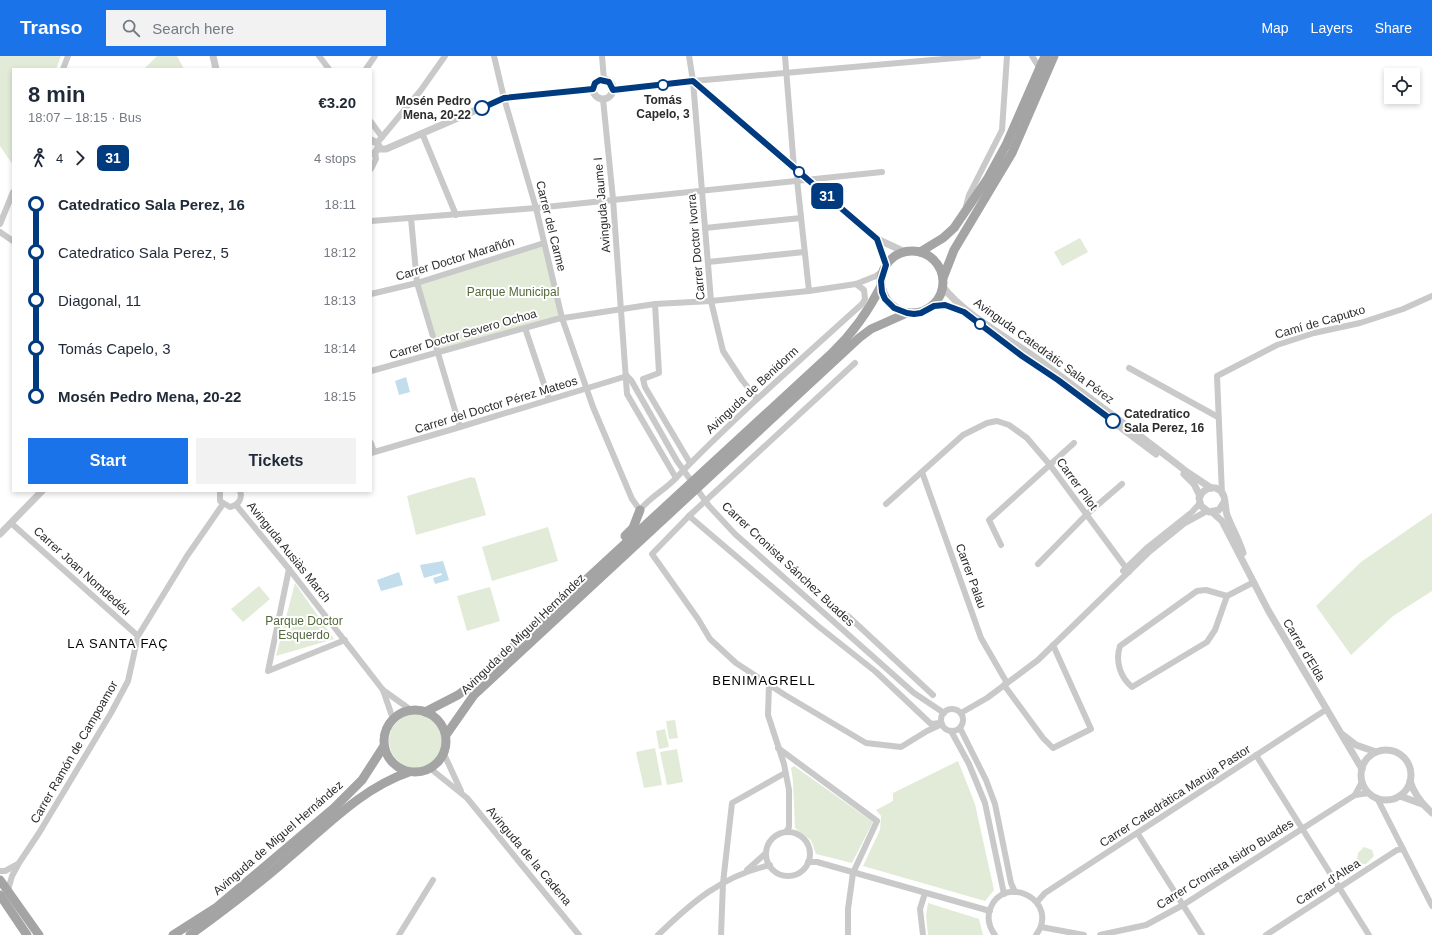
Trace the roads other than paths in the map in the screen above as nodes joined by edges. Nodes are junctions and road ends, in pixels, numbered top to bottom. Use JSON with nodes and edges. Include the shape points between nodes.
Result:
{"nodes":[{"id":1,"x":68,"y":56,"type":"edge"},
{"id":2,"x":213,"y":56,"type":"edge"},
{"id":3,"x":319,"y":56,"type":"edge"},
{"id":4,"x":375,"y":56,"type":"edge"},
{"id":5,"x":445,"y":56,"type":"edge"},
{"id":6,"x":494,"y":56,"type":"edge"},
{"id":7,"x":602,"y":56,"type":"edge"},
{"id":8,"x":689,"y":56,"type":"edge"},
{"id":9,"x":785,"y":56,"type":"edge"},
{"id":10,"x":978,"y":56,"type":"edge"},
{"id":11,"x":1007,"y":56,"type":"edge"},
{"id":12,"x":1032,"y":56,"type":"edge"},
{"id":13,"x":1045,"y":56,"type":"edge"},
{"id":14,"x":1054,"y":56,"type":"edge"},
{"id":15,"x":943,"y":58,"type":"edge"},
{"id":16,"x":63,"y":68,"type":"edge"},
{"id":17,"x":216,"y":68,"type":"edge"},
{"id":18,"x":328,"y":68,"type":"edge"},
{"id":19,"x":367,"y":68,"type":"edge"},
{"id":20,"x":1040,"y":69,"type":"junction"},
{"id":21,"x":787,"y":73,"type":"junction"},
{"id":22,"x":604,"y":80,"type":"junction"},
{"id":23,"x":693,"y":81,"type":"junction"},
{"id":24,"x":593,"y":89,"type":"junction"},
{"id":25,"x":613,"y":90,"type":"junction"},
{"id":26,"x":504,"y":98,"type":"junction"},
{"id":27,"x":603,"y":99,"type":"junction"},
{"id":28,"x":372,"y":127,"type":"edge"},
{"id":29,"x":422,"y":133,"type":"junction"},
{"id":30,"x":376,"y":146,"type":"edge"},
{"id":31,"x":372,"y":167,"type":"edge"},
{"id":32,"x":796,"y":169,"type":"junction"},
{"id":33,"x":882,"y":172,"type":"dead end"},
{"id":34,"x":808,"y":179,"type":"junction"},
{"id":35,"x":797,"y":180,"type":"junction"},
{"id":36,"x":702,"y":192,"type":"junction"},
{"id":37,"x":12,"y":194,"type":"edge"},
{"id":38,"x":613,"y":199,"type":"junction"},
{"id":39,"x":536,"y":208,"type":"junction"},
{"id":40,"x":456,"y":215,"type":"junction"},
{"id":41,"x":962,"y":217,"type":"junction"},
{"id":42,"x":411,"y":218,"type":"junction"},
{"id":43,"x":801,"y":218,"type":"junction"},
{"id":44,"x":372,"y":222,"type":"edge"},
{"id":45,"x":0,"y":224,"type":"edge"},
{"id":46,"x":705,"y":228,"type":"junction"},
{"id":47,"x":0,"y":232,"type":"edge"},
{"id":48,"x":877,"y":239,"type":"junction"},
{"id":49,"x":12,"y":240,"type":"edge"},
{"id":50,"x":544,"y":243,"type":"junction"},
{"id":51,"x":804,"y":252,"type":"junction"},
{"id":52,"x":905,"y":252,"type":"junction"},
{"id":53,"x":920,"y":252,"type":"junction"},
{"id":54,"x":708,"y":262,"type":"junction"},
{"id":55,"x":884,"y":268,"type":"junction"},
{"id":56,"x":417,"y":283,"type":"junction"},
{"id":57,"x":943,"y":283,"type":"junction"},
{"id":58,"x":856,"y":284,"type":"junction"},
{"id":59,"x":881,"y":286,"type":"junction"},
{"id":60,"x":809,"y":291,"type":"junction"},
{"id":61,"x":372,"y":294,"type":"edge"},
{"id":62,"x":1432,"y":296,"type":"edge"},
{"id":63,"x":711,"y":301,"type":"junction"},
{"id":64,"x":654,"y":304,"type":"junction"},
{"id":65,"x":934,"y":306,"type":"junction"},
{"id":66,"x":622,"y":310,"type":"junction"},
{"id":67,"x":907,"y":313,"type":"junction"},
{"id":68,"x":562,"y":318,"type":"junction"},
{"id":69,"x":525,"y":328,"type":"junction"},
{"id":70,"x":439,"y":352,"type":"junction"},
{"id":71,"x":855,"y":363,"type":"dead end"},
{"id":72,"x":1129,"y":368,"type":"dead end"},
{"id":73,"x":372,"y":371,"type":"edge"},
{"id":74,"x":627,"y":376,"type":"junction"},
{"id":75,"x":587,"y":389,"type":"junction"},
{"id":76,"x":549,"y":399,"type":"junction"},
{"id":77,"x":758,"y":399,"type":"junction"},
{"id":78,"x":1218,"y":418,"type":"junction"},
{"id":79,"x":460,"y":428,"type":"junction"},
{"id":80,"x":1074,"y":443,"type":"dead end"},
{"id":81,"x":372,"y":452,"type":"edge"},
{"id":82,"x":690,"y":463,"type":"junction"},
{"id":83,"x":1050,"y":465,"type":"junction"},
{"id":84,"x":922,"y":472,"type":"junction"},
{"id":85,"x":1222,"y":474,"type":"junction"},
{"id":86,"x":675,"y":479,"type":"junction"},
{"id":87,"x":1122,"y":484,"type":"dead end"},
{"id":88,"x":1211,"y":488,"type":"junction"},
{"id":89,"x":41,"y":492,"type":"edge"},
{"id":90,"x":220,"y":492,"type":"edge"},
{"id":91,"x":240,"y":492,"type":"edge"},
{"id":92,"x":1222,"y":494,"type":"junction"},
{"id":93,"x":1200,"y":500,"type":"junction"},
{"id":94,"x":1224,"y":502,"type":"junction"},
{"id":95,"x":223,"y":504,"type":"junction"},
{"id":96,"x":886,"y":504,"type":"dead end"},
{"id":97,"x":236,"y":505,"type":"junction"},
{"id":98,"x":640,"y":510,"type":"junction"},
{"id":99,"x":1210,"y":512,"type":"junction"},
{"id":100,"x":1086,"y":515,"type":"junction"},
{"id":101,"x":689,"y":516,"type":"junction"},
{"id":102,"x":11,"y":523,"type":"junction"},
{"id":103,"x":0,"y":534,"type":"edge"},
{"id":104,"x":1001,"y":545,"type":"dead end"},
{"id":105,"x":1038,"y":564,"type":"dead end"},
{"id":106,"x":289,"y":569,"type":"junction"},
{"id":107,"x":1127,"y":570,"type":"junction"},
{"id":108,"x":586,"y":578,"type":"junction"},
{"id":109,"x":1253,"y":581,"type":"junction"},
{"id":110,"x":1227,"y":596,"type":"junction"},
{"id":111,"x":848,"y":616,"type":"dead end"},
{"id":112,"x":868,"y":635,"type":"junction"},
{"id":113,"x":138,"y":636,"type":"junction"},
{"id":114,"x":345,"y":640,"type":"junction"},
{"id":115,"x":860,"y":645,"type":"junction"},
{"id":116,"x":1053,"y":645,"type":"junction"},
{"id":117,"x":769,"y":684,"type":"junction"},
{"id":118,"x":1006,"y":684,"type":"junction"},
{"id":119,"x":383,"y":690,"type":"junction"},
{"id":120,"x":933,"y":695,"type":"dead end"},
{"id":121,"x":1327,"y":709,"type":"junction"},
{"id":122,"x":411,"y":710,"type":"junction"},
{"id":123,"x":425,"y":712,"type":"junction"},
{"id":124,"x":944,"y":713,"type":"junction"},
{"id":125,"x":961,"y":713,"type":"junction"},
{"id":126,"x":393,"y":719,"type":"junction"},
{"id":127,"x":942,"y":724,"type":"junction"},
{"id":128,"x":960,"y":728,"type":"junction"},
{"id":129,"x":1339,"y":730,"type":"junction"},
{"id":130,"x":951,"y":731,"type":"junction"},
{"id":131,"x":446,"y":735,"type":"junction"},
{"id":132,"x":384,"y":746,"type":"junction"},
{"id":133,"x":778,"y":748,"type":"junction"},
{"id":134,"x":1376,"y":752,"type":"junction"},
{"id":135,"x":444,"y":754,"type":"junction"},
{"id":136,"x":1256,"y":755,"type":"junction"},
{"id":137,"x":431,"y":769,"type":"junction"},
{"id":138,"x":1362,"y":769,"type":"junction"},
{"id":139,"x":409,"y":772,"type":"junction"},
{"id":140,"x":785,"y":774,"type":"junction"},
{"id":141,"x":1410,"y":781,"type":"junction"},
{"id":142,"x":1362,"y":782,"type":"junction"},
{"id":143,"x":462,"y":792,"type":"junction"},
{"id":144,"x":1369,"y":793,"type":"junction"},
{"id":145,"x":1354,"y":795,"type":"junction"},
{"id":146,"x":1400,"y":796,"type":"junction"},
{"id":147,"x":1377,"y":798,"type":"junction"},
{"id":148,"x":1422,"y":805,"type":"junction"},
{"id":149,"x":1432,"y":813,"type":"edge"},
{"id":150,"x":1303,"y":828,"type":"junction"},
{"id":151,"x":789,"y":830,"type":"junction"},
{"id":152,"x":1138,"y":834,"type":"junction"},
{"id":153,"x":1403,"y":849,"type":"junction"},
{"id":154,"x":766,"y":852,"type":"junction"},
{"id":155,"x":809,"y":859,"type":"junction"},
{"id":156,"x":19,"y":863,"type":"junction"},
{"id":157,"x":770,"y":865,"type":"junction"},
{"id":158,"x":0,"y":871,"type":"edge"},
{"id":159,"x":747,"y":871,"type":"junction"},
{"id":160,"x":854,"y":873,"type":"junction"},
{"id":161,"x":0,"y":880,"type":"edge"},
{"id":162,"x":433,"y":880,"type":"dead end"},
{"id":163,"x":723,"y":883,"type":"junction"},
{"id":164,"x":1340,"y":888,"type":"junction"},
{"id":165,"x":8,"y":890,"type":"junction"},
{"id":166,"x":1015,"y":892,"type":"junction"},
{"id":167,"x":925,"y":893,"type":"junction"},
{"id":168,"x":1004,"y":894,"type":"junction"},
{"id":169,"x":0,"y":895,"type":"edge"},
{"id":170,"x":1037,"y":902,"type":"junction"},
{"id":171,"x":1183,"y":905,"type":"junction"},
{"id":172,"x":1432,"y":906,"type":"edge"},
{"id":173,"x":990,"y":911,"type":"junction"},
{"id":174,"x":1041,"y":927,"type":"junction"},
{"id":175,"x":27,"y":935,"type":"edge"},
{"id":176,"x":39,"y":935,"type":"edge"},
{"id":177,"x":173,"y":935,"type":"edge"},
{"id":178,"x":190,"y":935,"type":"edge"},
{"id":179,"x":399,"y":935,"type":"edge"},
{"id":180,"x":579,"y":935,"type":"edge"},
{"id":181,"x":658,"y":935,"type":"edge"},
{"id":182,"x":721,"y":935,"type":"edge"},
{"id":183,"x":848,"y":935,"type":"edge"},
{"id":184,"x":923,"y":935,"type":"edge"},
{"id":185,"x":995,"y":935,"type":"edge"},
{"id":186,"x":1036,"y":935,"type":"edge"},
{"id":187,"x":1084,"y":935,"type":"edge"},
{"id":188,"x":1105,"y":935,"type":"edge"},
{"id":189,"x":1202,"y":935,"type":"edge"},
{"id":190,"x":1266,"y":935,"type":"edge"},
{"id":191,"x":1369,"y":935,"type":"edge"}],
"edges":[{"from":1,"to":16,"type":"street"},
{"from":2,"to":17,"type":"street"},
{"from":3,"to":18,"type":"street"},
{"from":4,"to":19,"type":"street"},
{"from":5,"to":30,"type":"street"},
{"from":6,"to":26,"type":"street","name":"Carrer del Carme"},
{"from":7,"to":22,"type":"street"},
{"from":8,"to":23,"type":"street","name":"Carrer Doctor Ivorra"},
{"from":9,"to":21,"type":"street"},
{"from":10,"to":15,"type":"street"},
{"from":11,"to":41,"type":"street","via":[[1002,130],[969,195]]},
{"from":12,"to":20,"type":"street"},
{"from":13,"to":20,"type":"main road"},
{"from":14,"to":57,"type":"main road","via":[[1012,153],[954,250]]},
{"from":15,"to":21,"type":"street"},
{"from":20,"to":41,"type":"main road","via":[[1006,145]]},
{"from":21,"to":23,"type":"street"},
{"from":21,"to":32,"type":"street"},
{"from":22,"to":24,"type":"street","via":[[595,83]]},
{"from":22,"to":25,"type":"street","via":[[609,82]]},
{"from":23,"to":25,"type":"street"},
{"from":23,"to":32,"type":"street"},
{"from":23,"to":36,"type":"street","name":"Carrer Doctor Ivorra"},
{"from":24,"to":26,"type":"street"},
{"from":24,"to":27,"type":"street","via":[[597,98]]},
{"from":25,"to":27,"type":"street","via":[[611,95]]},
{"from":26,"to":29,"type":"street"},
{"from":26,"to":39,"type":"street","name":"Carrer del Carme"},
{"from":27,"to":38,"type":"street","name":"Avinguda Jaume I"},
{"from":28,"to":30,"type":"street"},
{"from":29,"to":30,"type":"street","via":[[386,148]]},
{"from":29,"to":40,"type":"street"},
{"from":30,"to":31,"type":"street","via":[[376,159]]},
{"from":32,"to":34,"type":"street"},
{"from":32,"to":35,"type":"street"},
{"from":33,"to":34,"type":"street"},
{"from":34,"to":35,"type":"street"},
{"from":34,"to":48,"type":"street"},
{"from":35,"to":36,"type":"street"},
{"from":35,"to":43,"type":"street"},
{"from":36,"to":38,"type":"street"},
{"from":36,"to":46,"type":"street","name":"Carrer Doctor Ivorra"},
{"from":37,"to":45,"type":"street"},
{"from":38,"to":39,"type":"street"},
{"from":38,"to":66,"type":"street","name":"Avinguda Jaume I"},
{"from":39,"to":40,"type":"street"},
{"from":39,"to":50,"type":"street","name":"Carrer del Carme"},
{"from":40,"to":42,"type":"street"},
{"from":41,"to":53,"type":"main road","via":[[946,235]]},
{"from":42,"to":44,"type":"street"},
{"from":42,"to":56,"type":"street"},
{"from":43,"to":46,"type":"street"},
{"from":43,"to":51,"type":"street"},
{"from":46,"to":54,"type":"street","name":"Carrer Doctor Ivorra"},
{"from":47,"to":49,"type":"street"},
{"from":48,"to":52,"type":"street"},
{"from":48,"to":55,"type":"street"},
{"from":50,"to":56,"type":"street","name":"Carrer Doctor Marañón"},
{"from":50,"to":68,"type":"street","name":"Carrer del Carme"},
{"from":51,"to":54,"type":"street"},
{"from":51,"to":60,"type":"street"},
{"from":52,"to":53,"type":"main road"},
{"from":52,"to":55,"type":"main road","via":[[894,256]]},
{"from":53,"to":57,"type":"main road","via":[[938,264]]},
{"from":54,"to":63,"type":"street","name":"Carrer Doctor Ivorra"},
{"from":55,"to":58,"type":"street","name":"Carrer Doctor Severo Ochoa","via":[[876,276]]},
{"from":55,"to":59,"type":"main road"},
{"from":56,"to":61,"type":"street","name":"Carrer Doctor Marañón"},
{"from":56,"to":70,"type":"street"},
{"from":57,"to":65,"type":"main road"},
{"from":57,"to":88,"type":"street","name":"Avinguda Catedràtic Sala Pérez","via":[[951,298],[1047,365]]},
{"from":58,"to":60,"type":"street","name":"Carrer Doctor Severo Ochoa"},
{"from":58,"to":77,"type":"street","name":"Avinguda de Benidorm","via":[[864,290],[865,299],[862,304]]},
{"from":59,"to":67,"type":"main road","via":[[889,304]]},
{"from":59,"to":108,"type":"main road","via":[[863,319],[846,339]]},
{"from":60,"to":63,"type":"street","name":"Carrer Doctor Severo Ochoa"},
{"from":62,"to":78,"type":"street","name":"Camí de Caputxo","via":[[1396,312],[1277,345],[1217,376]]},
{"from":63,"to":64,"type":"street","name":"Carrer Doctor Severo Ochoa"},
{"from":63,"to":77,"type":"street","name":"Carrer Doctor Ivorra","via":[[723,351]]},
{"from":64,"to":66,"type":"street","name":"Carrer Doctor Severo Ochoa"},
{"from":64,"to":82,"type":"street","via":[[659,373],[643,379],[645,387]]},
{"from":65,"to":67,"type":"main road","via":[[921,313]]},
{"from":65,"to":93,"type":"street","name":"Avinguda Catedràtic Sala Pérez","via":[[954,307],[964,312],[1058,380],[1186,475],[1194,484]]},
{"from":66,"to":68,"type":"street","name":"Carrer Doctor Severo Ochoa"},
{"from":66,"to":74,"type":"street","name":"Avinguda Jaume I"},
{"from":67,"to":131,"type":"main road","name":"Avinguda de Miguel Hernández","via":[[871,329],[859,338],[474,695]]},
{"from":68,"to":69,"type":"street","name":"Carrer Doctor Severo Ochoa"},
{"from":68,"to":75,"type":"street","name":"Carrer del Carme"},
{"from":69,"to":70,"type":"street","name":"Carrer Doctor Severo Ochoa"},
{"from":69,"to":76,"type":"street"},
{"from":70,"to":73,"type":"street","name":"Carrer Doctor Severo Ochoa"},
{"from":70,"to":79,"type":"street"},
{"from":71,"to":101,"type":"street"},
{"from":72,"to":78,"type":"street"},
{"from":74,"to":75,"type":"street","name":"Carrer del Doctor Pérez Mateos"},
{"from":74,"to":86,"type":"street","name":"Avinguda Jaume I","via":[[627,394]]},
{"from":74,"to":115,"type":"street","name":"Carrer Cronista Sánchez Buades","via":[[677,461],[709,506],[735,534]]},
{"from":75,"to":76,"type":"street","name":"Carrer del Doctor Pérez Mateos"},
{"from":75,"to":98,"type":"street","name":"Carrer del Carme","via":[[626,487]]},
{"from":76,"to":79,"type":"street","name":"Carrer del Doctor Pérez Mateos"},
{"from":77,"to":82,"type":"street","name":"Avinguda de Benidorm"},
{"from":78,"to":85,"type":"street"},
{"from":79,"to":81,"type":"street","name":"Carrer del Doctor Pérez Mateos"},
{"from":80,"to":83,"type":"street"},
{"from":82,"to":86,"type":"street","name":"Avinguda de Benidorm"},
{"from":83,"to":84,"type":"street","name":"Carrer Pilot","via":[[1027,438],[1009,425],[996,421],[963,435]]},
{"from":83,"to":100,"type":"street","name":"Carrer Pilot"},
{"from":83,"to":104,"type":"street","via":[[989,520]]},
{"from":84,"to":96,"type":"street"},
{"from":84,"to":118,"type":"street","name":"Carrer Palau","via":[[981,638]]},
{"from":85,"to":88,"type":"street"},
{"from":85,"to":92,"type":"street"},
{"from":86,"to":98,"type":"street","name":"Avinguda de Benidorm"},
{"from":87,"to":100,"type":"street"},
{"from":88,"to":92,"type":"street"},
{"from":88,"to":93,"type":"street","via":[[1204,490]]},
{"from":89,"to":102,"type":"street"},
{"from":90,"to":95,"type":"street","via":[[219,498]]},
{"from":91,"to":97,"type":"street","via":[[241,499]]},
{"from":92,"to":94,"type":"street"},
{"from":93,"to":99,"type":"street"},
{"from":93,"to":107,"type":"street","via":[[1192,512],[1167,530]]},
{"from":94,"to":99,"type":"street","via":[[1221,508]]},
{"from":94,"to":109,"type":"street"},
{"from":95,"to":97,"type":"street","via":[[230,507]]},
{"from":95,"to":113,"type":"street","name":"Carrer Ramón de Campoamor","via":[[187,556]]},
{"from":97,"to":106,"type":"street","name":"Avinguda Ausiàs March"},
{"from":98,"to":108,"type":"main road","via":[[633,528]]},
{"from":99,"to":107,"type":"street","via":[[1195,516]]},
{"from":99,"to":109,"type":"street","via":[[1222,521]]},
{"from":100,"to":105,"type":"street"},
{"from":100,"to":107,"type":"street","name":"Carrer Pilot"},
{"from":101,"to":117,"type":"street","via":[[652,554],[710,639],[736,663]]},
{"from":101,"to":127,"type":"street","name":"Carrer Cronista Sánchez Buades","via":[[876,672],[931,724]]},
{"from":102,"to":103,"type":"street"},
{"from":102,"to":113,"type":"street","name":"Carrer Joan Nomdedéu"},
{"from":106,"to":114,"type":"street","name":"Avinguda Ausiàs March"},
{"from":106,"to":114,"type":"street","via":[[268,672]]},
{"from":107,"to":116,"type":"street"},
{"from":108,"to":123,"type":"main road","name":"Avinguda de Miguel Hernández","via":[[474,682],[458,695]]},
{"from":109,"to":110,"type":"street"},
{"from":109,"to":121,"type":"street","name":"Carrer d'Elda"},
{"from":110,"to":110,"type":"street","via":[[1206,590],[1197,591],[1120,646],[1117,656],[1124,680],[1132,687],[1208,642]]},
{"from":111,"to":112,"type":"street","name":"Carrer Cronista Sánchez Buades"},
{"from":112,"to":115,"type":"street"},
{"from":112,"to":120,"type":"street","name":"Carrer Cronista Sánchez Buades"},
{"from":113,"to":156,"type":"street","name":"Carrer Ramón de Campoamor","via":[[128,681]]},
{"from":114,"to":119,"type":"street","name":"Avinguda Ausiàs March"},
{"from":115,"to":124,"type":"street","name":"Carrer Cronista Sánchez Buades","via":[[914,694]]},
{"from":116,"to":118,"type":"street"},
{"from":116,"to":118,"type":"street","name":"Carrer Palau","via":[[1090,729],[1053,748],[1043,738]]},
{"from":117,"to":127,"type":"street","via":[[866,743],[901,747]]},
{"from":117,"to":133,"type":"street","via":[[768,715]]},
{"from":118,"to":125,"type":"street"},
{"from":119,"to":122,"type":"street","name":"Avinguda Ausiàs March"},
{"from":119,"to":126,"type":"street","name":"Avinguda Ausiàs March"},
{"from":121,"to":129,"type":"street","name":"Carrer d'Elda"},
{"from":121,"to":136,"type":"street","name":"Carrer Catedràtica Maruja Pastor"},
{"from":122,"to":123,"type":"main road"},
{"from":122,"to":126,"type":"main road"},
{"from":123,"to":131,"type":"main road","via":[[436,718]]},
{"from":124,"to":125,"type":"street","via":[[952,709]]},
{"from":124,"to":127,"type":"street"},
{"from":125,"to":128,"type":"street","via":[[964,719]]},
{"from":126,"to":132,"type":"main road","via":[[385,731]]},
{"from":127,"to":130,"type":"street","via":[[946,730]]},
{"from":128,"to":130,"type":"street"},
{"from":128,"to":166,"type":"street","via":[[995,804]]},
{"from":129,"to":134,"type":"street","name":"Carrer d'Elda","via":[[1356,745]]},
{"from":129,"to":138,"type":"street","name":"Carrer d'Elda"},
{"from":130,"to":168,"type":"street","via":[[969,764],[985,803]]},
{"from":131,"to":135,"type":"main road"},
{"from":132,"to":139,"type":"main road","via":[[395,766]]},
{"from":132,"to":177,"type":"main road","name":"Avinguda de Miguel Hernández","via":[[362,780],[334,808],[217,907]]},
{"from":133,"to":140,"type":"street"},
{"from":133,"to":160,"type":"street","via":[[877,821]]},
{"from":134,"to":138,"type":"street","via":[[1365,762]]},
{"from":134,"to":141,"type":"street","via":[[1390,750],[1402,756],[1410,767]]},
{"from":135,"to":137,"type":"main road"},
{"from":135,"to":143,"type":"street","name":"Avinguda de la Cadena"},
{"from":136,"to":150,"type":"street"},
{"from":136,"to":152,"type":"street","name":"Carrer Catedràtica Maruja Pastor"},
{"from":137,"to":139,"type":"main road"},
{"from":137,"to":143,"type":"street","name":"Avinguda de la Cadena"},
{"from":138,"to":142,"type":"street"},
{"from":139,"to":178,"type":"main road","name":"Avinguda de Miguel Hernández","via":[[391,778],[360,797],[236,902]]},
{"from":140,"to":151,"type":"street"},
{"from":140,"to":163,"type":"street","via":[[732,803]]},
{"from":141,"to":146,"type":"street"},
{"from":141,"to":148,"type":"street"},
{"from":142,"to":144,"type":"street"},
{"from":142,"to":145,"type":"street","name":"Carrer Cronista Isidro Buades"},
{"from":143,"to":180,"type":"street","name":"Avinguda de la Cadena"},
{"from":144,"to":145,"type":"street","name":"Carrer Cronista Isidro Buades"},
{"from":144,"to":147,"type":"street"},
{"from":145,"to":150,"type":"street","name":"Carrer Cronista Isidro Buades"},
{"from":146,"to":147,"type":"street","via":[[1389,800]]},
{"from":146,"to":148,"type":"street"},
{"from":147,"to":153,"type":"street"},
{"from":148,"to":149,"type":"street"},
{"from":150,"to":164,"type":"street"},
{"from":150,"to":171,"type":"street","name":"Carrer Cronista Isidro Buades"},
{"from":151,"to":154,"type":"street","via":[[771,840]]},
{"from":151,"to":155,"type":"street","via":[[805,840]]},
{"from":152,"to":170,"type":"street","name":"Carrer Catedràtica Maruja Pastor","via":[[1045,893]]},
{"from":152,"to":171,"type":"street"},
{"from":153,"to":164,"type":"street","name":"Carrer d'Altea","via":[[1397,850]]},
{"from":153,"to":172,"type":"street"},
{"from":154,"to":157,"type":"street"},
{"from":154,"to":159,"type":"street"},
{"from":155,"to":157,"type":"street","via":[[803,870],[791,875],[778,873]]},
{"from":155,"to":160,"type":"street"},
{"from":156,"to":158,"type":"street"},
{"from":156,"to":165,"type":"street","name":"Carrer Ramón de Campoamor"},
{"from":157,"to":159,"type":"street"},
{"from":159,"to":163,"type":"street"},
{"from":160,"to":167,"type":"street"},
{"from":160,"to":183,"type":"street","via":[[848,909]]},
{"from":161,"to":165,"type":"main road"},
{"from":162,"to":179,"type":"street"},
{"from":163,"to":181,"type":"street","via":[[684,910]]},
{"from":163,"to":182,"type":"street"},
{"from":164,"to":190,"type":"street","name":"Carrer d'Altea"},
{"from":164,"to":191,"type":"street"},
{"from":165,"to":176,"type":"main road"},
{"from":166,"to":168,"type":"street"},
{"from":166,"to":170,"type":"street","via":[[1027,894]]},
{"from":167,"to":173,"type":"street"},
{"from":167,"to":184,"type":"street","via":[[920,909]]},
{"from":168,"to":173,"type":"street","via":[[995,901]]},
{"from":169,"to":175,"type":"main road"},
{"from":170,"to":174,"type":"street","via":[[1041,910]]},
{"from":171,"to":188,"type":"street","name":"Carrer Cronista Isidro Buades","via":[[1146,925]]},
{"from":171,"to":189,"type":"street"},
{"from":173,"to":185,"type":"street","via":[[989,924]]},
{"from":174,"to":186,"type":"street"},
{"from":174,"to":187,"type":"street"}]}
